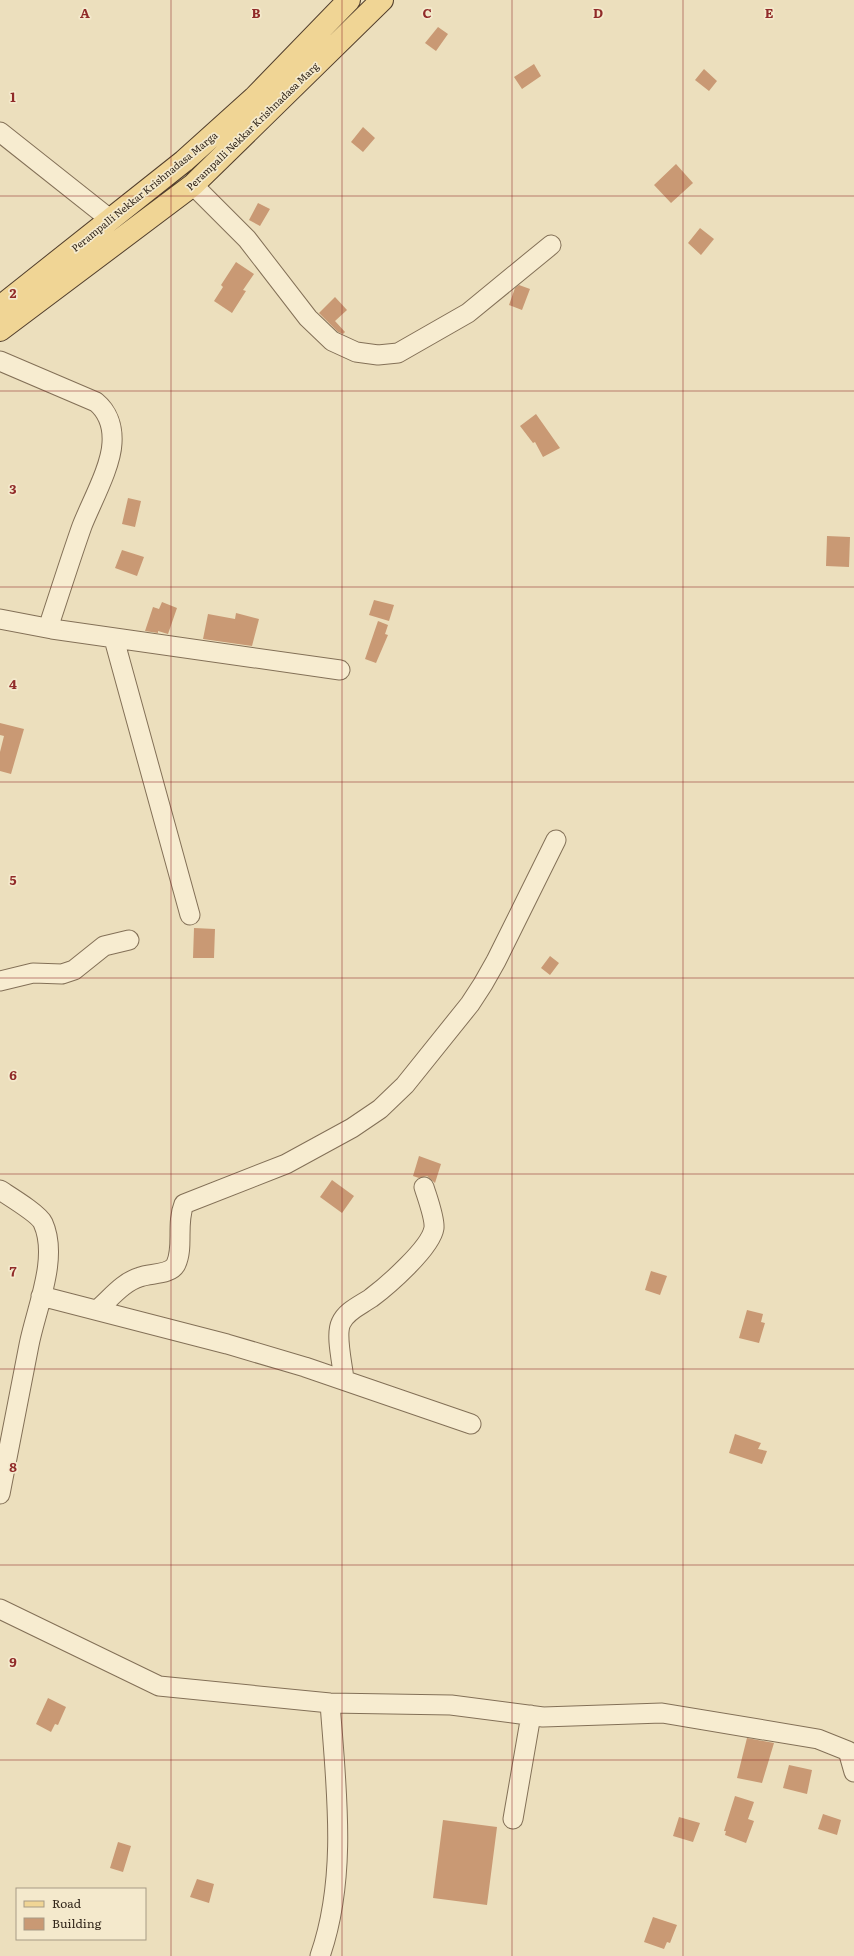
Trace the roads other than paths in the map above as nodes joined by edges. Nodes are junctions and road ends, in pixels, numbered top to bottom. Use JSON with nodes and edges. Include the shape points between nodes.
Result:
{"nodes":[{"id":1,"x":349,"y":0,"type":"edge"},
{"id":2,"x":382,"y":0,"type":"edge"},
{"id":3,"x":0,"y":132,"type":"edge"},
{"id":4,"x":193,"y":184,"type":"junction"},
{"id":5,"x":111,"y":220,"type":"junction"},
{"id":6,"x":551,"y":245,"type":"dead end"},
{"id":7,"x":0,"y":307,"type":"edge"},
{"id":8,"x":0,"y":330,"type":"edge"},
{"id":9,"x":0,"y":361,"type":"edge"},
{"id":10,"x":0,"y":619,"type":"edge"},
{"id":11,"x":52,"y":629,"type":"junction"},
{"id":12,"x":114,"y":639,"type":"junction"},
{"id":13,"x":340,"y":670,"type":"dead end"},
{"id":14,"x":556,"y":840,"type":"dead end"},
{"id":15,"x":190,"y":914,"type":"dead end"},
{"id":16,"x":129,"y":940,"type":"dead end"},
{"id":17,"x":0,"y":981,"type":"edge"},
{"id":18,"x":424,"y":1187,"type":"dead end"},
{"id":19,"x":0,"y":1190,"type":"edge"},
{"id":20,"x":41,"y":1296,"type":"junction"},
{"id":21,"x":97,"y":1310,"type":"junction"},
{"id":22,"x":344,"y":1380,"type":"junction"},
{"id":23,"x":471,"y":1424,"type":"dead end"},
{"id":24,"x":0,"y":1494,"type":"edge"},
{"id":25,"x":0,"y":1609,"type":"edge"},
{"id":26,"x":330,"y":1703,"type":"junction"},
{"id":27,"x":531,"y":1715,"type":"junction"},
{"id":28,"x":854,"y":1772,"type":"edge"},
{"id":29,"x":513,"y":1819,"type":"dead end"},
{"id":30,"x":320,"y":1956,"type":"edge"}],
"edges":[{"from":1,"to":5,"type":"main road","name":"Perampalli Nekkar Krishnadasa Marga","via":[[254,98],[184,161]]},
{"from":2,"to":4,"type":"main road","name":"Perampalli Nekkar Krishnadasa Marg"},
{"from":3,"to":5,"type":"street"},
{"from":4,"to":6,"type":"street","via":[[247,239],[308,318],[332,341],[356,352],[378,355],[398,353],[468,312]]},
{"from":4,"to":8,"type":"main road","name":"Perampalli Nekkar Krishnadasa Marg"},
{"from":5,"to":7,"type":"main road","name":"Perampalli Nekkar Krishnadasa Marga"},
{"from":9,"to":11,"type":"street","via":[[96,402],[110,419],[113,442],[110,456],[51,619]]},
{"from":10,"to":11,"type":"street"},
{"from":11,"to":12,"type":"street"},
{"from":12,"to":13,"type":"street"},
{"from":12,"to":15,"type":"street"},
{"from":14,"to":21,"type":"street","via":[[483,984],[406,1085],[380,1110],[286,1164],[184,1204],[180,1214],[178,1259],[175,1266],[166,1272],[131,1280]]},
{"from":16,"to":17,"type":"street","via":[[104,946],[74,970],[62,974],[33,973]]},
{"from":18,"to":22,"type":"street","via":[[434,1227],[432,1235],[426,1246],[383,1289],[348,1314],[341,1323],[338,1332]]},
{"from":19,"to":20,"type":"street","via":[[21,1203],[43,1222],[49,1248]]},
{"from":20,"to":21,"type":"street"},
{"from":20,"to":24,"type":"street","via":[[29,1343]]},
{"from":21,"to":22,"type":"street","via":[[234,1346]]},
{"from":22,"to":23,"type":"street"},
{"from":25,"to":26,"type":"street","via":[[159,1686]]},
{"from":26,"to":27,"type":"street","via":[[451,1705]]},
{"from":26,"to":30,"type":"street","via":[[337,1796],[337,1863],[329,1929]]},
{"from":27,"to":28,"type":"street","via":[[543,1717],[662,1713],[818,1739],[848,1751]]},
{"from":27,"to":29,"type":"street"}]}
